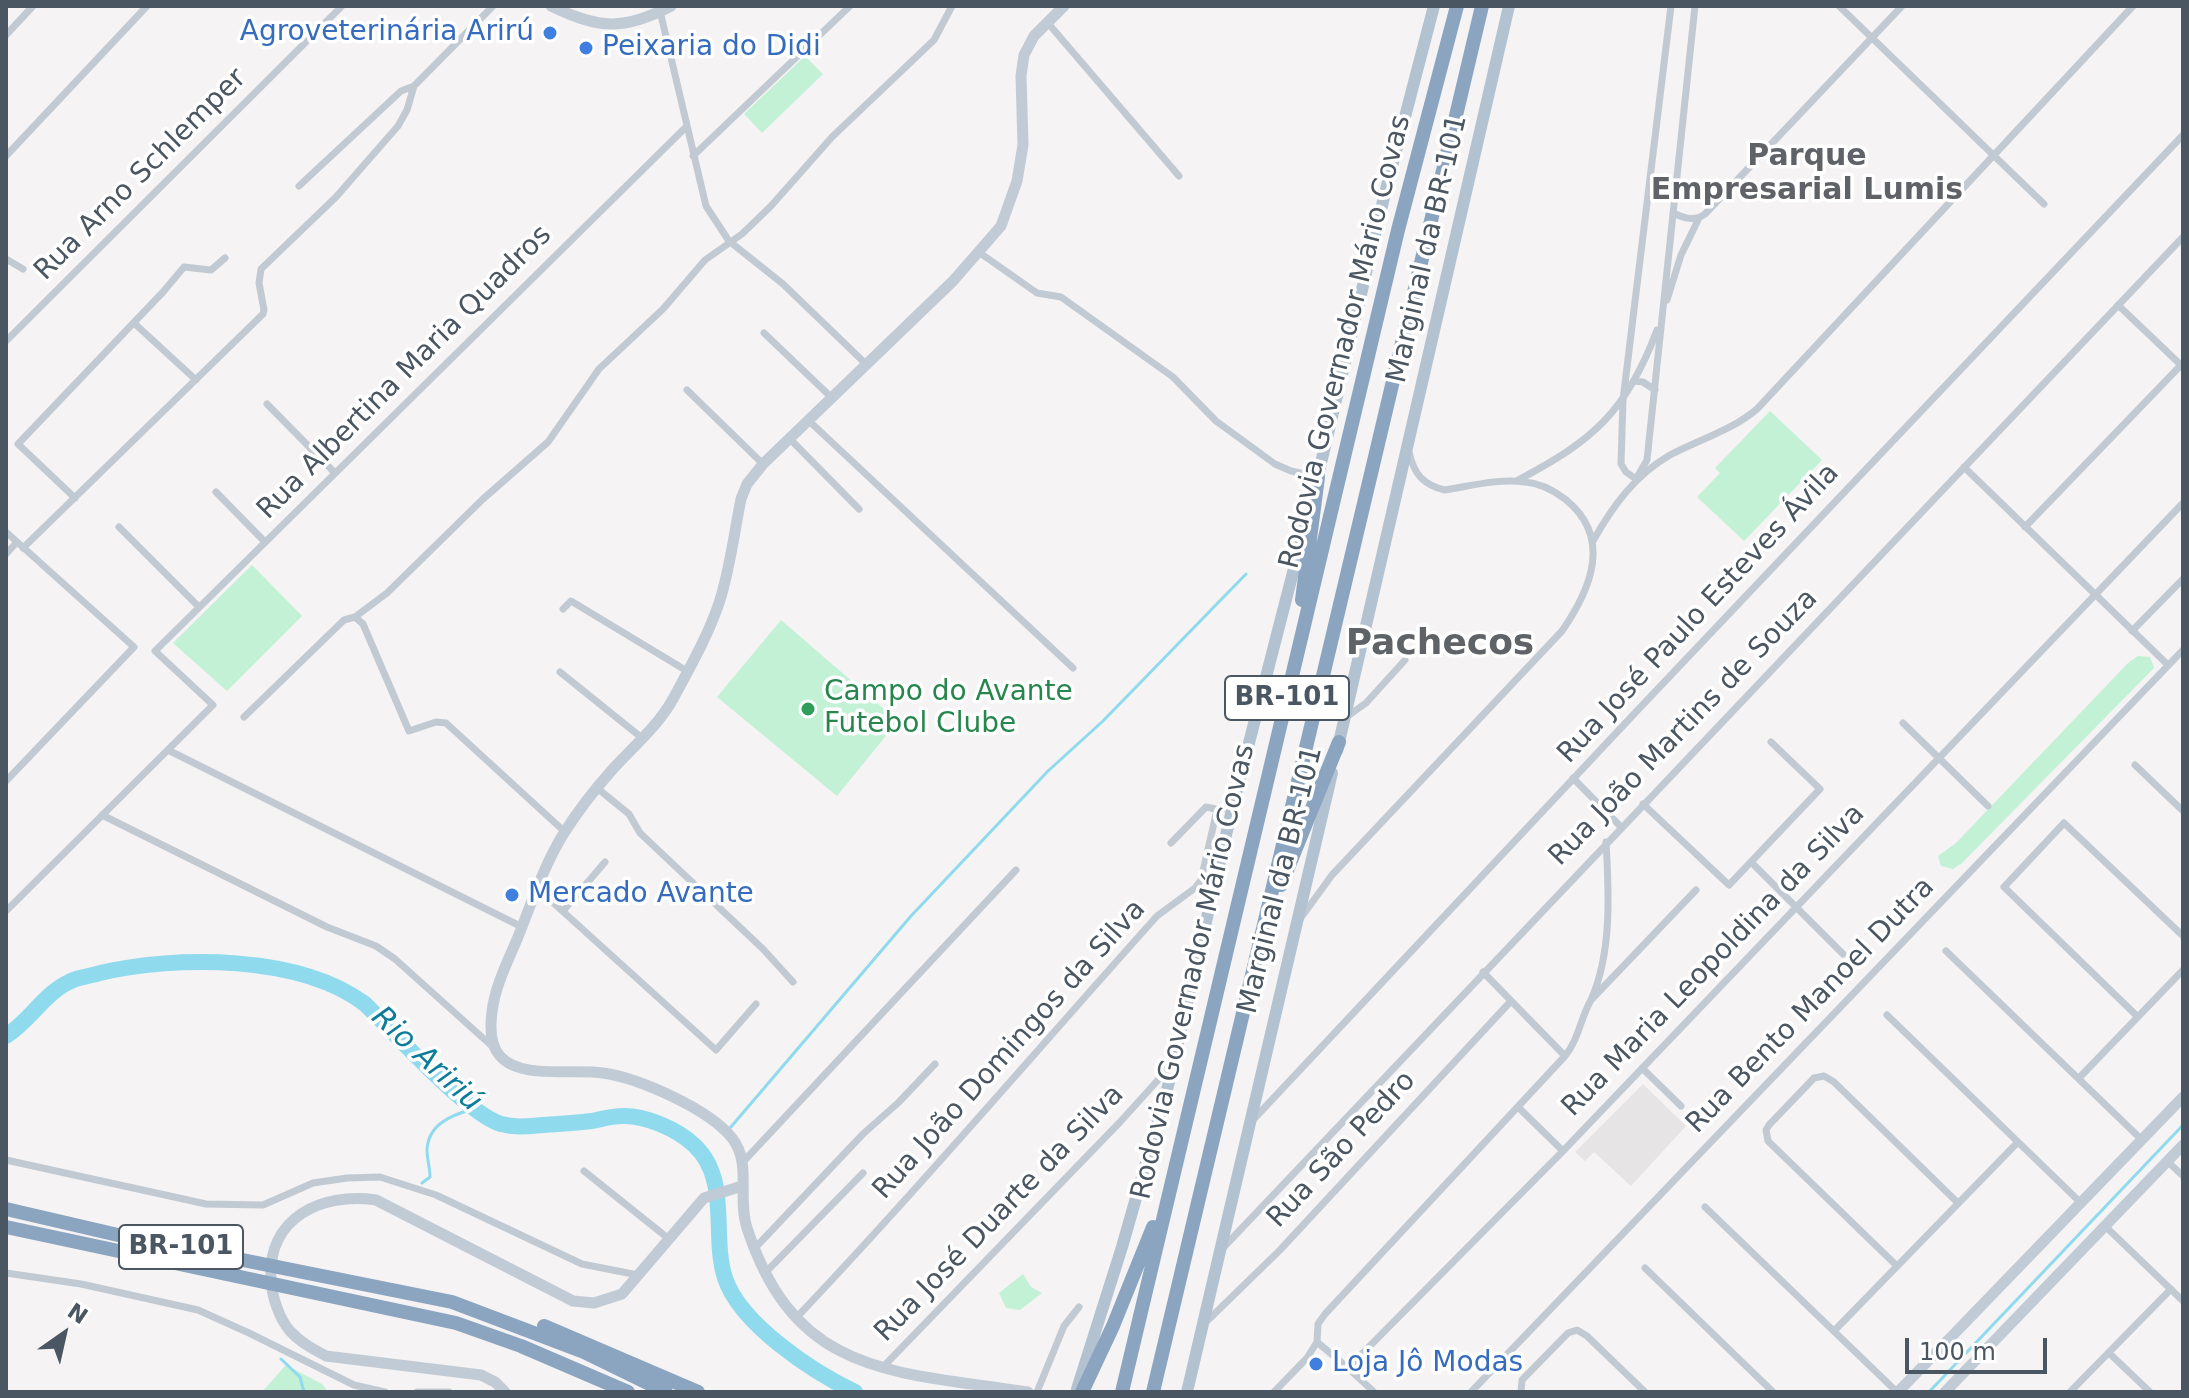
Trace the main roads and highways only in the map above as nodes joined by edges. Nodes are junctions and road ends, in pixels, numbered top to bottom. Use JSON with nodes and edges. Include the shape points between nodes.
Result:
{"nodes":[{"id":1,"x":1434,"y":6,"type":"edge"},
{"id":2,"x":1457,"y":6,"type":"edge"},
{"id":3,"x":1482,"y":6,"type":"edge"},
{"id":4,"x":1509,"y":6,"type":"edge"},
{"id":5,"x":1318,"y":477,"type":"junction"},
{"id":6,"x":1291,"y":682,"type":"junction"},
{"id":7,"x":1339,"y":742,"type":"junction"},
{"id":8,"x":1263,"y":930,"type":"junction"},
{"id":9,"x":1169,"y":1187,"type":"junction"},
{"id":10,"x":6,"y":1209,"type":"edge"},
{"id":11,"x":6,"y":1227,"type":"edge"},
{"id":12,"x":489,"y":1315,"type":"junction"},
{"id":13,"x":583,"y":1371,"type":"junction"},
{"id":14,"x":607,"y":1392,"type":"edge"},
{"id":15,"x":628,"y":1392,"type":"edge"},
{"id":16,"x":666,"y":1392,"type":"edge"},
{"id":17,"x":698,"y":1392,"type":"edge"},
{"id":18,"x":1076,"y":1392,"type":"edge"},
{"id":19,"x":1082,"y":1392,"type":"edge"},
{"id":20,"x":1122,"y":1392,"type":"edge"},
{"id":21,"x":1153,"y":1392,"type":"edge"},
{"id":22,"x":1187,"y":1392,"type":"edge"}],
"edges":[{"from":1,"to":5,"type":"main road","name":"Marginal da BR-101"},
{"from":2,"to":6,"type":"highway","name":"Rodovia Governador Mário Covas","number":"BR-101"},
{"from":3,"to":8,"type":"highway","name":"Rodovia Governador Mário Covas","number":"BR-101"},
{"from":4,"to":7,"type":"main road","name":"Marginal da BR-101"},
{"from":5,"to":6,"type":"highway"},
{"from":5,"to":18,"type":"main road","name":"Marginal da BR-101","via":[[1226,808],[1176,1050]]},
{"from":6,"to":9,"type":"highway","name":"Rodovia Governador Mário Covas","number":"BR-101"},
{"from":7,"to":8,"type":"highway"},
{"from":7,"to":22,"type":"main road","name":"Marginal da BR-101"},
{"from":8,"to":21,"type":"highway","name":"Rodovia Governador Mário Covas","number":"BR-101"},
{"from":9,"to":19,"type":"highway"},
{"from":9,"to":20,"type":"highway","name":"Rodovia Governador Mário Covas","number":"BR-101"},
{"from":10,"to":12,"type":"highway","number":"BR-101","via":[[420,1295]]},
{"from":11,"to":13,"type":"highway","number":"BR-101","via":[[456,1323]]},
{"from":12,"to":16,"type":"highway","number":"BR-101"},
{"from":12,"to":17,"type":"highway","number":"BR-101","via":[[512,1315],[568,1334]]},
{"from":13,"to":14,"type":"highway","number":"BR-101"},
{"from":13,"to":15,"type":"highway","number":"BR-101"}]}
